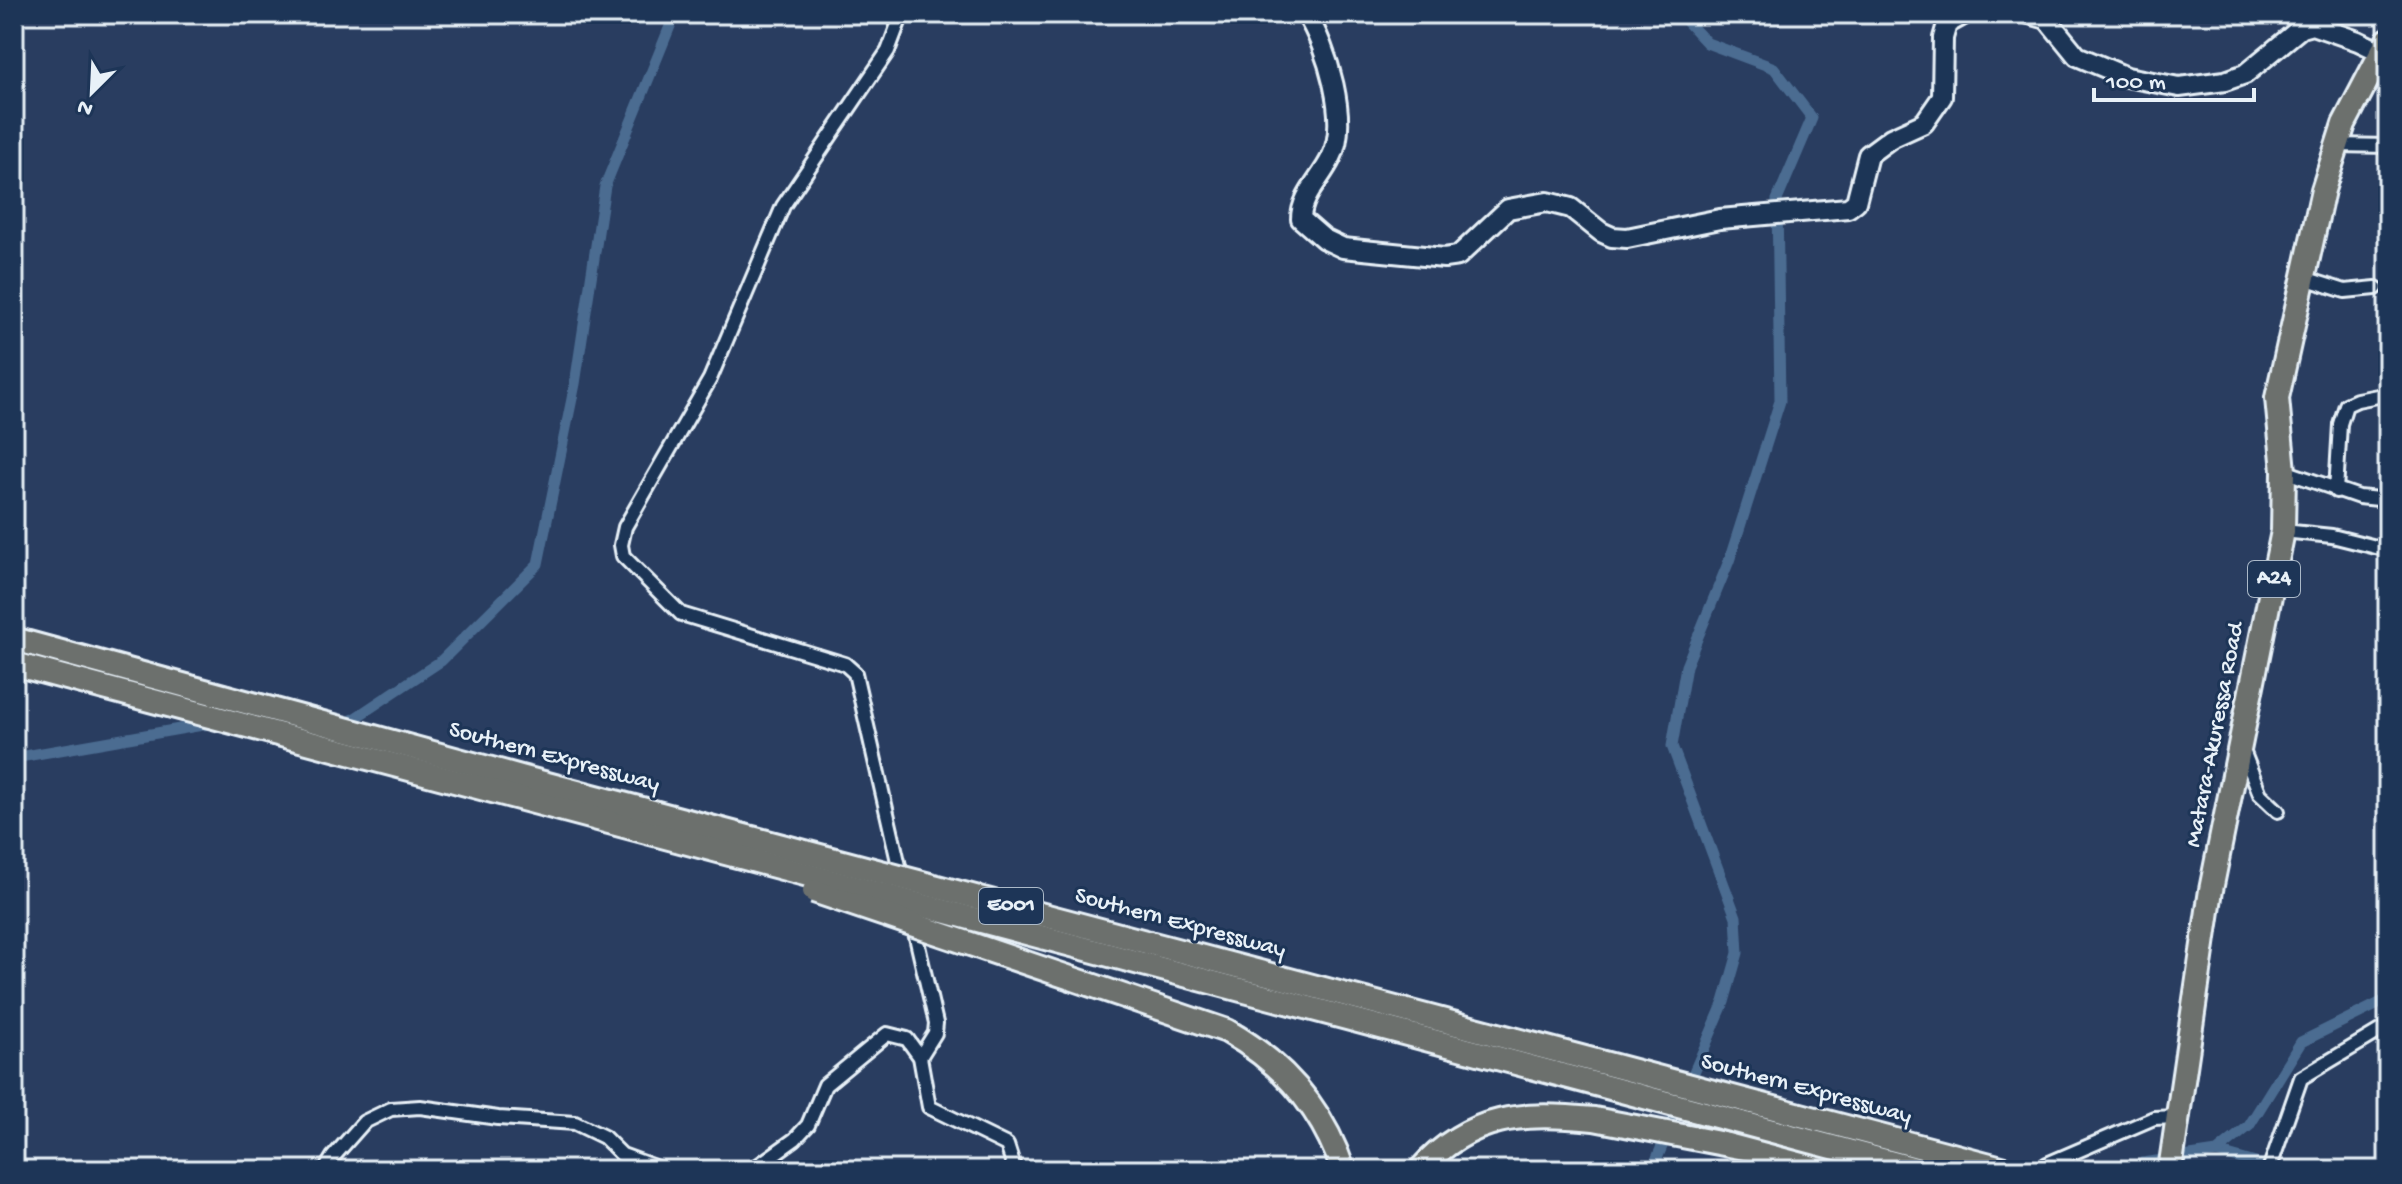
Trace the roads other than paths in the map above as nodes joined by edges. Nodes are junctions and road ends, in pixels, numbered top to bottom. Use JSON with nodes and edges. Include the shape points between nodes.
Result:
{"nodes":[{"id":1,"x":902,"y":14,"type":"edge"},
{"id":2,"x":1306,"y":14,"type":"edge"},
{"id":3,"x":1965,"y":14,"type":"edge"},
{"id":4,"x":2029,"y":14,"type":"edge"},
{"id":5,"x":2384,"y":46,"type":"edge"},
{"id":6,"x":2337,"y":145,"type":"junction"},
{"id":7,"x":2388,"y":146,"type":"edge"},
{"id":8,"x":2304,"y":278,"type":"junction"},
{"id":9,"x":2376,"y":288,"type":"dead end"},
{"id":10,"x":2388,"y":394,"type":"edge"},
{"id":11,"x":2284,"y":471,"type":"junction"},
{"id":12,"x":2336,"y":491,"type":"junction"},
{"id":13,"x":2388,"y":500,"type":"edge"},
{"id":14,"x":2283,"y":531,"type":"junction"},
{"id":15,"x":2388,"y":550,"type":"edge"},
{"id":16,"x":14,"y":639,"type":"edge"},
{"id":17,"x":14,"y":664,"type":"edge"},
{"id":18,"x":2241,"y":745,"type":"junction"},
{"id":19,"x":522,"y":799,"type":"junction"},
{"id":20,"x":2278,"y":811,"type":"dead end"},
{"id":21,"x":2388,"y":1026,"type":"edge"},
{"id":22,"x":920,"y":1057,"type":"junction"},
{"id":23,"x":2175,"y":1123,"type":"junction"},
{"id":24,"x":325,"y":1170,"type":"edge"},
{"id":25,"x":663,"y":1170,"type":"edge"},
{"id":26,"x":752,"y":1170,"type":"edge"},
{"id":27,"x":1015,"y":1170,"type":"edge"},
{"id":28,"x":1343,"y":1170,"type":"edge"},
{"id":29,"x":1420,"y":1170,"type":"edge"},
{"id":30,"x":1859,"y":1170,"type":"edge"},
{"id":31,"x":1919,"y":1170,"type":"edge"},
{"id":32,"x":2009,"y":1170,"type":"edge"},
{"id":33,"x":2043,"y":1170,"type":"edge"},
{"id":34,"x":2170,"y":1170,"type":"edge"},
{"id":35,"x":2269,"y":1170,"type":"edge"}],
"edges":[{"from":1,"to":22,"type":"street","via":[[888,51],[783,206],[710,379],[625,527],[621,545],[623,556],[681,614],[845,664],[855,673],[936,1023]]},
{"from":2,"to":3,"type":"street","via":[[1317,31],[1340,111],[1332,157],[1301,206],[1301,219],[1343,248],[1444,258],[1458,256],[1508,209],[1547,202],[1571,208],[1612,237],[1627,238],[1720,219],[1848,208],[1856,202],[1868,155],[1924,123],[1942,97],[1943,38],[1947,24]]},
{"from":4,"to":5,"type":"street","via":[[2047,19],[2077,56],[2127,77],[2179,87],[2245,74],[2301,28],[2312,25]]},
{"from":5,"to":6,"type":"highway","name":"Matara-Akuressa Road","number":"A24"},
{"from":6,"to":7,"type":"street"},
{"from":6,"to":8,"type":"highway","name":"Matara-Akuressa Road","number":"A24"},
{"from":8,"to":9,"type":"street","via":[[2345,291]]},
{"from":8,"to":11,"type":"highway","name":"Matara-Akuressa Road","number":"A24","via":[[2277,398]]},
{"from":10,"to":12,"type":"street","via":[[2346,405]]},
{"from":11,"to":12,"type":"street"},
{"from":11,"to":14,"type":"highway","name":"Matara-Akuressa Road","number":"A24"},
{"from":12,"to":13,"type":"street"},
{"from":14,"to":15,"type":"street"},
{"from":14,"to":18,"type":"highway","name":"Matara-Akuressa Road","number":"A24"},
{"from":16,"to":32,"type":"highway","name":"Southern Expressway","number":"E001","bridge":true},
{"from":17,"to":19,"type":"highway","name":"Southern Expressway","number":"E001","bridge":true},
{"from":18,"to":20,"type":"street","via":[[2260,794]]},
{"from":18,"to":23,"type":"highway","name":"Matara-Akuressa Road","number":"A24","via":[[2211,890]]},
{"from":19,"to":28,"type":"highway","bridge":true,"via":[[847,901],[1227,1031],[1280,1068],[1316,1110]]},
{"from":19,"to":31,"type":"highway","name":"Southern Expressway","number":"E001","bridge":true},
{"from":21,"to":35,"type":"street","via":[[2301,1078]]},
{"from":22,"to":26,"type":"street","via":[[907,1039],[887,1034],[825,1085],[808,1125],[795,1139]]},
{"from":22,"to":27,"type":"street","via":[[929,1107],[1007,1145]]},
{"from":23,"to":33,"type":"street","via":[[2154,1118]]},
{"from":23,"to":34,"type":"highway","name":"Matara-Akuressa Road","number":"A24"},
{"from":24,"to":25,"type":"street","via":[[364,1122],[391,1109],[420,1107],[575,1123],[604,1137],[622,1155]]},
{"from":29,"to":30,"type":"highway","via":[[1436,1152],[1489,1122],[1550,1114]]}]}
